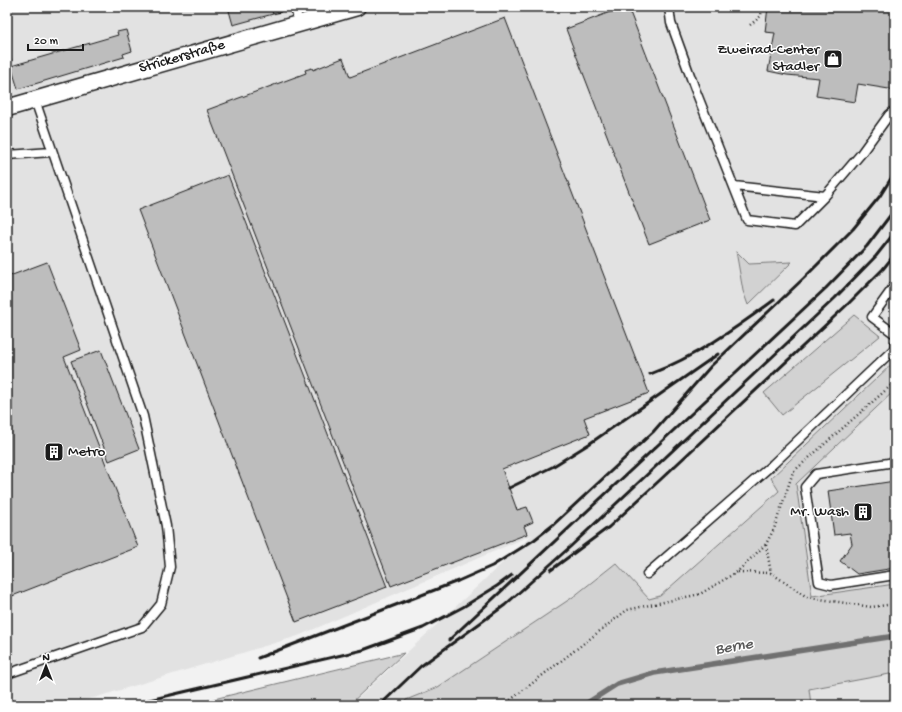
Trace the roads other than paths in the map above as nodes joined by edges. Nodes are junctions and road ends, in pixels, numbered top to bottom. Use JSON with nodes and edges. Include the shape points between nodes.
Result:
{"nodes":[{"id":1,"x":295,"y":7,"type":"edge"},
{"id":2,"x":357,"y":7,"type":"edge"},
{"id":3,"x":669,"y":7,"type":"edge"},
{"id":4,"x":299,"y":24,"type":"junction"},
{"id":5,"x":35,"y":100,"type":"junction"},
{"id":6,"x":7,"y":108,"type":"edge"},
{"id":7,"x":895,"y":110,"type":"edge"},
{"id":8,"x":52,"y":152,"type":"junction"},
{"id":9,"x":7,"y":155,"type":"edge"},
{"id":10,"x":734,"y":186,"type":"junction"},
{"id":11,"x":825,"y":196,"type":"junction"},
{"id":12,"x":895,"y":285,"type":"edge"},
{"id":13,"x":895,"y":334,"type":"edge"},
{"id":14,"x":895,"y":344,"type":"edge"},
{"id":15,"x":895,"y":462,"type":"edge"},
{"id":16,"x":647,"y":574,"type":"dead end"},
{"id":17,"x":895,"y":575,"type":"edge"},
{"id":18,"x":7,"y":674,"type":"edge"}],
"edges":[{"from":1,"to":4,"type":"lane"},
{"from":2,"to":4,"type":"street","name":"Strickerstraße"},
{"from":3,"to":10,"type":"lane","via":[[671,23]]},
{"from":4,"to":5,"type":"street","name":"Strickerstraße"},
{"from":5,"to":6,"type":"street","name":"Strickerstraße"},
{"from":5,"to":8,"type":"lane"},
{"from":7,"to":11,"type":"lane"},
{"from":8,"to":9,"type":"lane"},
{"from":8,"to":18,"type":"lane","via":[[142,416],[166,526],[170,567],[161,604],[142,627]]},
{"from":10,"to":11,"type":"lane"},
{"from":10,"to":11,"type":"lane","via":[[747,220],[795,226]]},
{"from":12,"to":13,"type":"lane","via":[[872,317]]},
{"from":14,"to":16,"type":"lane","via":[[894,349],[773,464]]},
{"from":15,"to":17,"type":"lane","via":[[816,474],[805,487],[820,582],[831,585]]}]}
